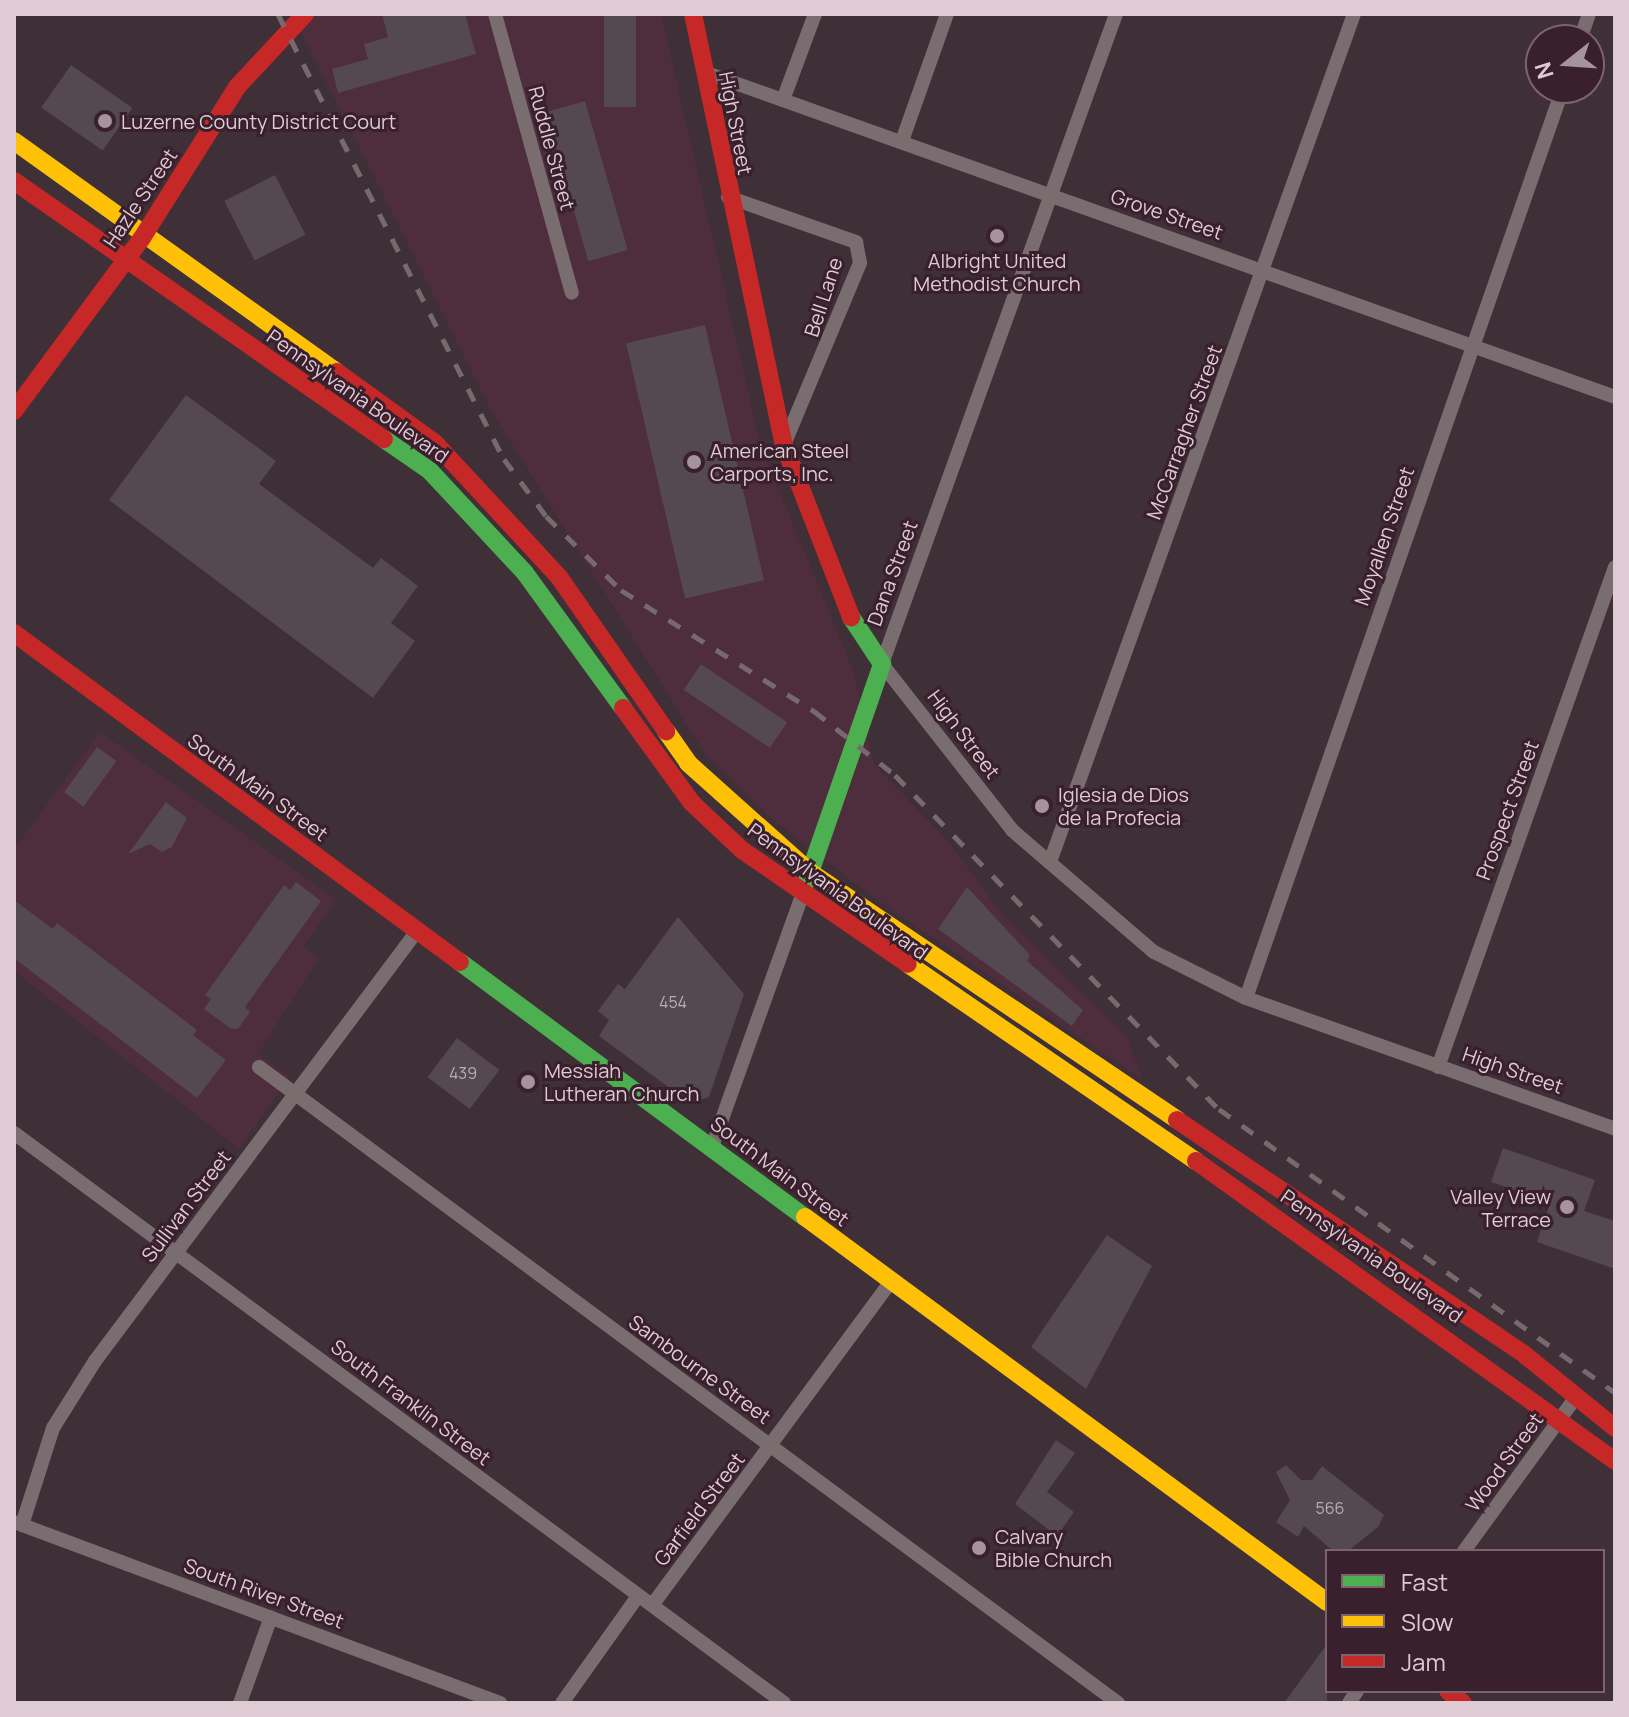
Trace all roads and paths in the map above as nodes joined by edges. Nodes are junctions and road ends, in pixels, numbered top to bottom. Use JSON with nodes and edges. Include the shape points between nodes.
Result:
{"nodes":[{"id":1,"x":305,"y":14,"type":"edge"},
{"id":2,"x":495,"y":14,"type":"edge"},
{"id":3,"x":693,"y":14,"type":"edge"},
{"id":4,"x":815,"y":14,"type":"edge"},
{"id":5,"x":947,"y":14,"type":"edge"},
{"id":6,"x":1116,"y":14,"type":"edge"},
{"id":7,"x":1354,"y":14,"type":"edge"},
{"id":8,"x":704,"y":72,"type":"junction"},
{"id":9,"x":783,"y":100,"type":"junction"},
{"id":10,"x":1557,"y":104,"type":"edge"},
{"id":11,"x":14,"y":141,"type":"edge"},
{"id":12,"x":902,"y":141,"type":"junction"},
{"id":13,"x":14,"y":181,"type":"edge"},
{"id":14,"x":1052,"y":195,"type":"junction"},
{"id":15,"x":728,"y":197,"type":"junction"},
{"id":16,"x":142,"y":238,"type":"junction"},
{"id":17,"x":124,"y":263,"type":"junction"},
{"id":18,"x":1264,"y":270,"type":"junction"},
{"id":19,"x":572,"y":293,"type":"dead end"},
{"id":20,"x":1472,"y":345,"type":"junction"},
{"id":21,"x":1615,"y":397,"type":"edge"},
{"id":22,"x":14,"y":411,"type":"edge"},
{"id":23,"x":784,"y":445,"type":"junction"},
{"id":24,"x":1615,"y":567,"type":"edge"},
{"id":25,"x":14,"y":633,"type":"edge"},
{"id":26,"x":882,"y":664,"type":"junction"},
{"id":27,"x":1050,"y":862,"type":"junction"},
{"id":28,"x":810,"y":872,"type":"junction"},
{"id":29,"x":802,"y":896,"type":"junction"},
{"id":30,"x":417,"y":931,"type":"junction"},
{"id":31,"x":1246,"y":998,"type":"junction"},
{"id":32,"x":259,"y":1067,"type":"dead end"},
{"id":33,"x":1438,"y":1067,"type":"junction"},
{"id":34,"x":294,"y":1097,"type":"junction"},
{"id":35,"x":1615,"y":1129,"type":"edge"},
{"id":36,"x":14,"y":1133,"type":"edge"},
{"id":37,"x":712,"y":1147,"type":"junction"},
{"id":38,"x":176,"y":1253,"type":"junction"},
{"id":39,"x":890,"y":1282,"type":"junction"},
{"id":40,"x":1576,"y":1397,"type":"junction"},
{"id":41,"x":1561,"y":1417,"type":"junction"},
{"id":42,"x":1615,"y":1428,"type":"edge"},
{"id":43,"x":771,"y":1446,"type":"junction"},
{"id":44,"x":1615,"y":1461,"type":"edge"},
{"id":45,"x":18,"y":1524,"type":"edge"},
{"id":46,"x":1465,"y":1549,"type":"edge"},
{"id":47,"x":638,"y":1596,"type":"junction"},
{"id":48,"x":1325,"y":1601,"type":"edge"},
{"id":49,"x":653,"y":1604,"type":"junction"},
{"id":50,"x":271,"y":1617,"type":"junction"},
{"id":51,"x":240,"y":1703,"type":"edge"},
{"id":52,"x":500,"y":1703,"type":"edge"},
{"id":53,"x":562,"y":1703,"type":"edge"},
{"id":54,"x":784,"y":1703,"type":"edge"},
{"id":55,"x":1118,"y":1703,"type":"edge"}],
"edges":[{"from":1,"to":16,"type":"main road","name":"Hazle Street","via":[[237,87]]},
{"from":2,"to":19,"type":"street","name":"Ruddle Street"},
{"from":3,"to":8,"type":"main road","name":"High Street"},
{"from":4,"to":9,"type":"street"},
{"from":5,"to":12,"type":"street"},
{"from":6,"to":14,"type":"street","name":"Dana Street"},
{"from":7,"to":18,"type":"street","name":"McCarragher Street"},
{"from":8,"to":9,"type":"street","name":"Grove Street"},
{"from":8,"to":15,"type":"main road","name":"High Street"},
{"from":9,"to":12,"type":"street","name":"Grove Street"},
{"from":10,"to":20,"type":"street","name":"Moyallen Street"},
{"from":11,"to":16,"type":"main road","name":"Pennsylvania Boulevard"},
{"from":12,"to":14,"type":"street","name":"Grove Street"},
{"from":13,"to":17,"type":"main road","name":"Pennsylvania Boulevard"},
{"from":14,"to":18,"type":"street","name":"Grove Street"},
{"from":14,"to":26,"type":"street","name":"Dana Street"},
{"from":15,"to":23,"type":"main road","name":"High Street"},
{"from":15,"to":23,"type":"street","name":"Bell Lane","via":[[856,242],[860,263]]},
{"from":16,"to":17,"type":"main road","name":"Hazle Street"},
{"from":16,"to":28,"type":"main road","name":"Pennsylvania Boulevard","via":[[435,443],[559,577],[688,763]]},
{"from":17,"to":22,"type":"main road","name":"Hazle Street"},
{"from":17,"to":29,"type":"main road","name":"Pennsylvania Boulevard","via":[[391,441],[458,497],[525,573],[692,803]]},
{"from":18,"to":20,"type":"street","name":"Grove Street"},
{"from":18,"to":27,"type":"street","name":"McCarragher Street"},
{"from":20,"to":21,"type":"street","name":"Grove Street"},
{"from":20,"to":31,"type":"street","name":"Moyallen Street"},
{"from":23,"to":26,"type":"main road","name":"High Street","via":[[859,637]]},
{"from":24,"to":33,"type":"street","name":"Prospect Street"},
{"from":25,"to":30,"type":"main road","name":"South Main Street"},
{"from":26,"to":27,"type":"street","name":"High Street","via":[[1004,821]]},
{"from":26,"to":28,"type":"main road","name":"Dana Street"},
{"from":27,"to":31,"type":"street","name":"High Street","via":[[1154,952]]},
{"from":28,"to":29,"type":"main road","name":"Dana Street"},
{"from":28,"to":40,"type":"main road","name":"Pennsylvania Boulevard","via":[[1525,1355]]},
{"from":29,"to":37,"type":"street","name":"Dana Street"},
{"from":29,"to":41,"type":"main road","name":"Pennsylvania Boulevard"},
{"from":30,"to":34,"type":"street","name":"Sullivan Street"},
{"from":30,"to":37,"type":"main road","name":"South Main Street"},
{"from":31,"to":33,"type":"street","name":"High Street"},
{"from":32,"to":34,"type":"street","name":"Sambourne Street"},
{"from":33,"to":35,"type":"street","name":"High Street"},
{"from":34,"to":38,"type":"street","name":"Sullivan Street"},
{"from":34,"to":43,"type":"street","name":"Sambourne Street"},
{"from":36,"to":38,"type":"street","name":"South Franklin Street"},
{"from":37,"to":39,"type":"main road","name":"South Main Street"},
{"from":38,"to":45,"type":"street","name":"Sullivan Street","via":[[53,1428]]},
{"from":38,"to":47,"type":"street","name":"South Franklin Street"},
{"from":39,"to":43,"type":"street","name":"Garfield Street"},
{"from":39,"to":48,"type":"main road","name":"South Main Street"},
{"from":40,"to":41,"type":"street","name":"Wood Street"},
{"from":40,"to":42,"type":"main road","name":"Pennsylvania Boulevard"},
{"from":41,"to":44,"type":"main road","name":"Pennsylvania Boulevard"},
{"from":41,"to":46,"type":"street","name":"Wood Street"},
{"from":43,"to":49,"type":"street","name":"Garfield Street"},
{"from":43,"to":55,"type":"street","name":"Sambourne Street"},
{"from":45,"to":50,"type":"street","name":"South River Street"},
{"from":47,"to":49,"type":"street","name":"South Franklin Street"},
{"from":47,"to":53,"type":"street"},
{"from":49,"to":54,"type":"street","name":"South Franklin Street"},
{"from":50,"to":51,"type":"street"},
{"from":50,"to":52,"type":"street","name":"South River Street"}]}
